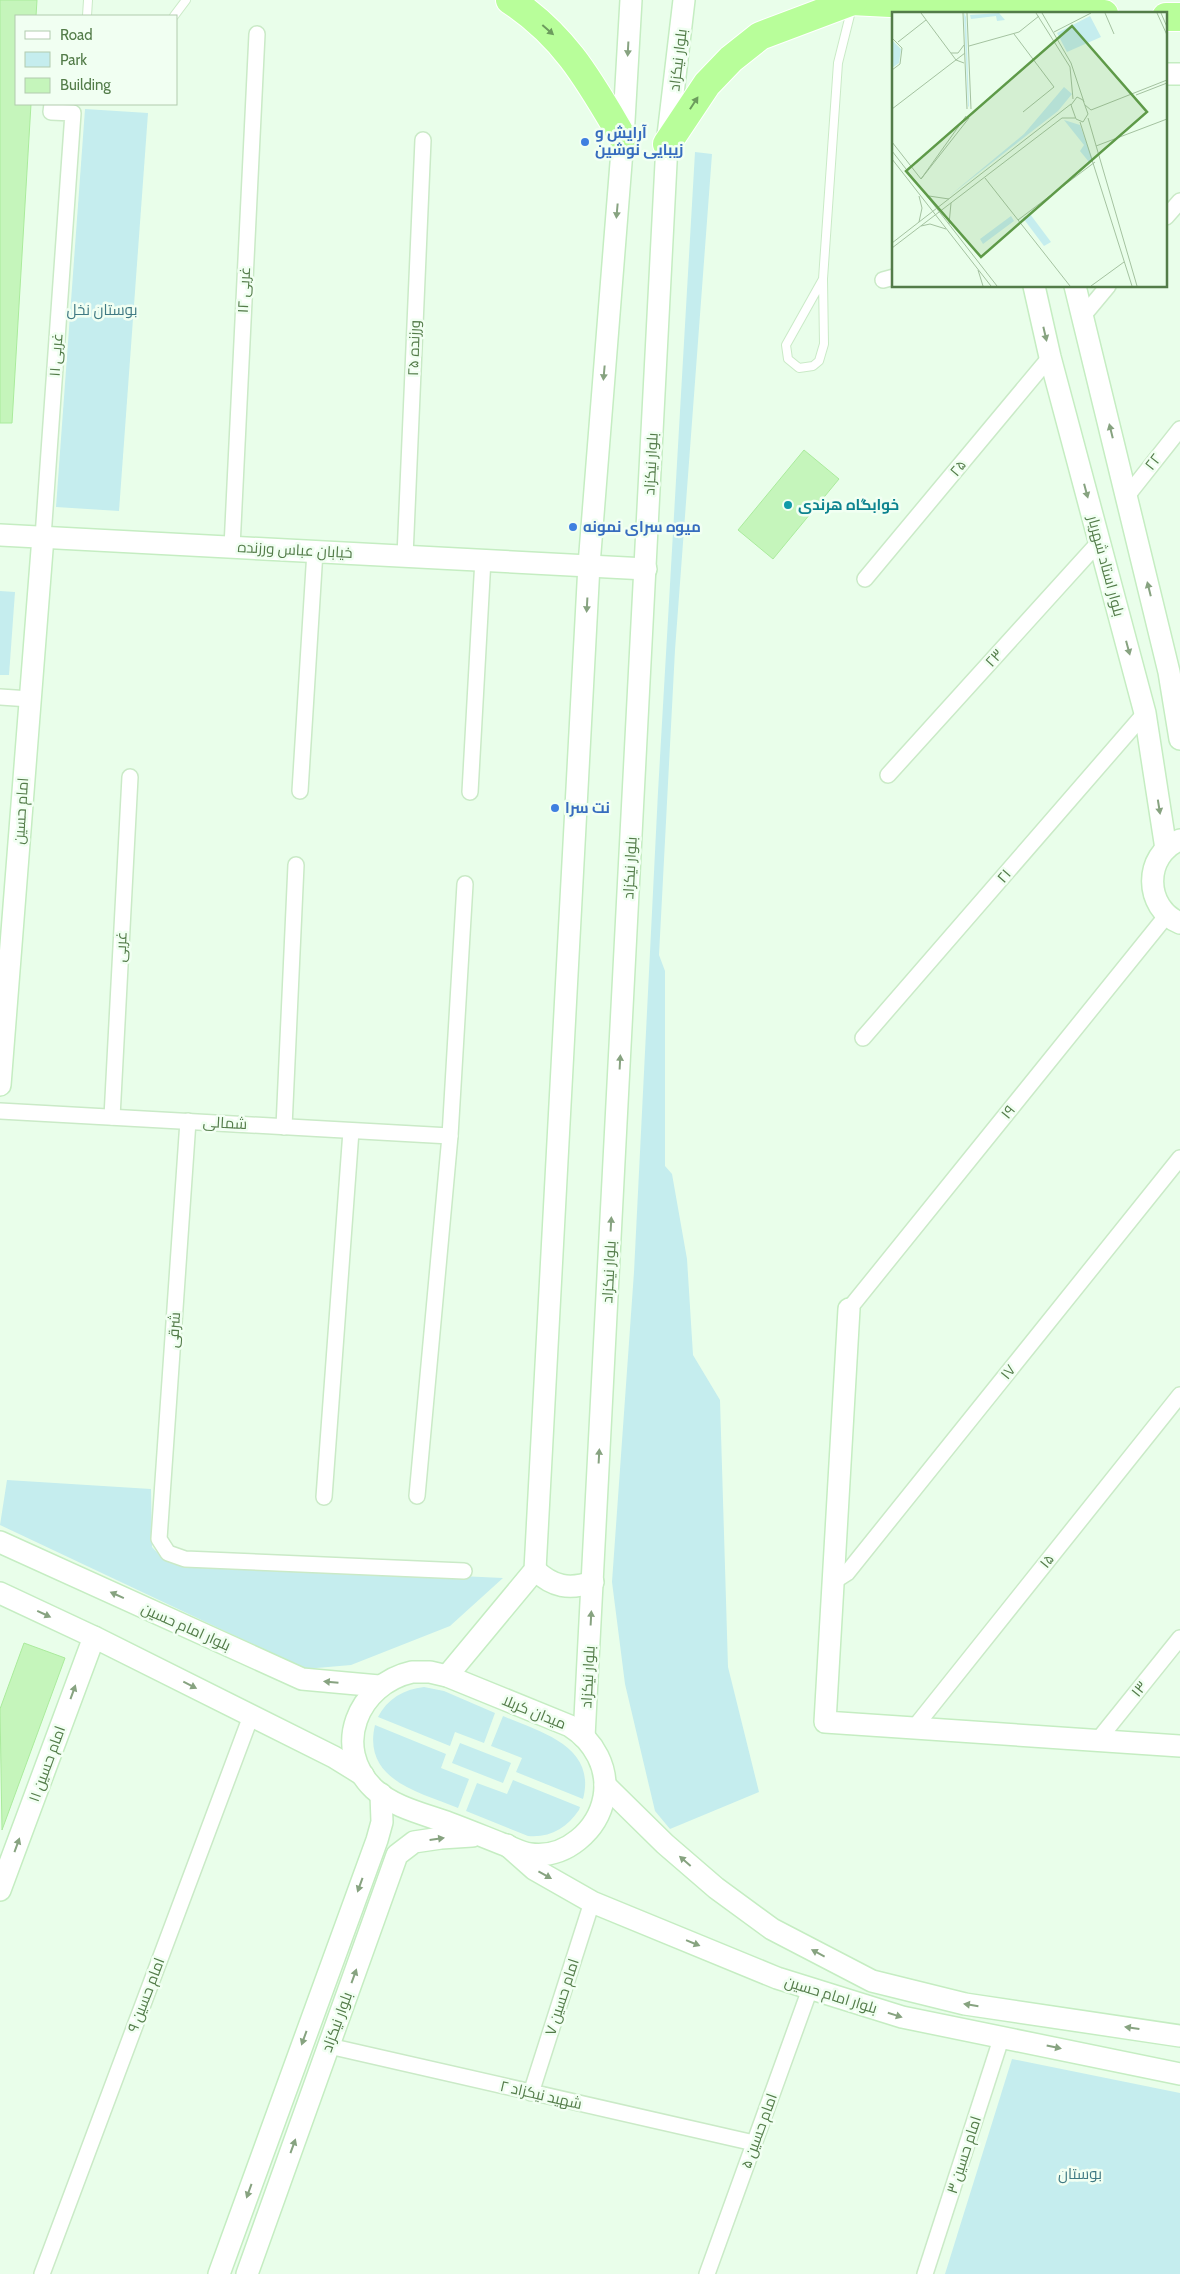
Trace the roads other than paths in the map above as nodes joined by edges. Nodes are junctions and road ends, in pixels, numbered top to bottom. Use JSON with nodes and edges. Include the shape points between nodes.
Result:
{"nodes":[{"id":1,"x":88,"y":0,"type":"edge"},
{"id":2,"x":186,"y":0,"type":"edge"},
{"id":3,"x":510,"y":0,"type":"edge"},
{"id":4,"x":631,"y":0,"type":"edge"},
{"id":5,"x":684,"y":0,"type":"edge"},
{"id":6,"x":842,"y":1,"type":"edge"},
{"id":7,"x":1064,"y":12,"type":"edge"},
{"id":8,"x":88,"y":15,"type":"edge"},
{"id":9,"x":175,"y":15,"type":"edge"},
{"id":10,"x":257,"y":34,"type":"dead end"},
{"id":11,"x":52,"y":105,"type":"edge"},
{"id":12,"x":623,"y":138,"type":"junction"},
{"id":13,"x":423,"y":140,"type":"dead end"},
{"id":14,"x":668,"y":144,"type":"junction"},
{"id":15,"x":1180,"y":201,"type":"edge"},
{"id":16,"x":1168,"y":215,"type":"edge"},
{"id":17,"x":823,"y":279,"type":"junction"},
{"id":18,"x":1034,"y":288,"type":"edge"},
{"id":19,"x":1076,"y":288,"type":"edge"},
{"id":20,"x":1106,"y":288,"type":"edge"},
{"id":21,"x":1083,"y":316,"type":"junction"},
{"id":22,"x":1050,"y":357,"type":"junction"},
{"id":23,"x":1180,"y":429,"type":"edge"},
{"id":24,"x":1126,"y":496,"type":"junction"},
{"id":25,"x":0,"y":535,"type":"edge"},
{"id":26,"x":42,"y":537,"type":"junction"},
{"id":27,"x":1100,"y":541,"type":"junction"},
{"id":28,"x":232,"y":547,"type":"junction"},
{"id":29,"x":315,"y":551,"type":"junction"},
{"id":30,"x":405,"y":556,"type":"junction"},
{"id":31,"x":483,"y":559,"type":"junction"},
{"id":32,"x":589,"y":565,"type":"junction"},
{"id":33,"x":646,"y":568,"type":"junction"},
{"id":34,"x":865,"y":579,"type":"dead end"},
{"id":35,"x":1175,"y":665,"type":"edge"},
{"id":36,"x":0,"y":697,"type":"edge"},
{"id":37,"x":30,"y":699,"type":"junction"},
{"id":38,"x":1145,"y":713,"type":"junction"},
{"id":39,"x":1180,"y":739,"type":"edge"},
{"id":40,"x":888,"y":775,"type":"dead end"},
{"id":41,"x":130,"y":777,"type":"dead end"},
{"id":42,"x":300,"y":791,"type":"dead end"},
{"id":43,"x":470,"y":792,"type":"dead end"},
{"id":44,"x":1173,"y":845,"type":"edge"},
{"id":45,"x":296,"y":864,"type":"dead end"},
{"id":46,"x":465,"y":884,"type":"dead end"},
{"id":47,"x":1173,"y":919,"type":"edge"},
{"id":48,"x":863,"y":1038,"type":"dead end"},
{"id":49,"x":0,"y":1085,"type":"edge"},
{"id":50,"x":0,"y":1111,"type":"edge"},
{"id":51,"x":112,"y":1117,"type":"junction"},
{"id":52,"x":188,"y":1121,"type":"junction"},
{"id":53,"x":284,"y":1127,"type":"junction"},
{"id":54,"x":351,"y":1131,"type":"junction"},
{"id":55,"x":450,"y":1136,"type":"junction"},
{"id":56,"x":1180,"y":1158,"type":"edge"},
{"id":57,"x":849,"y":1309,"type":"joint"},
{"id":58,"x":1180,"y":1395,"type":"edge"},
{"id":59,"x":416,"y":1496,"type":"dead end"},
{"id":60,"x":324,"y":1497,"type":"dead end"},
{"id":61,"x":0,"y":1542,"type":"edge"},
{"id":62,"x":535,"y":1570,"type":"junction"},
{"id":63,"x":464,"y":1571,"type":"dead end"},
{"id":64,"x":593,"y":1582,"type":"junction"},
{"id":65,"x":833,"y":1582,"type":"junction"},
{"id":66,"x":0,"y":1593,"type":"edge"},
{"id":67,"x":94,"y":1637,"type":"junction"},
{"id":68,"x":1180,"y":1638,"type":"edge"},
{"id":69,"x":447,"y":1676,"type":"junction"},
{"id":70,"x":379,"y":1686,"type":"junction"},
{"id":71,"x":251,"y":1716,"type":"junction"},
{"id":72,"x":914,"y":1728,"type":"junction"},
{"id":73,"x":584,"y":1737,"type":"junction"},
{"id":74,"x":1098,"y":1740,"type":"junction"},
{"id":75,"x":1180,"y":1746,"type":"edge"},
{"id":76,"x":363,"y":1774,"type":"junction"},
{"id":77,"x":605,"y":1785,"type":"junction"},
{"id":78,"x":381,"y":1794,"type":"junction"},
{"id":79,"x":482,"y":1836,"type":"junction"},
{"id":80,"x":507,"y":1845,"type":"junction"},
{"id":81,"x":0,"y":1890,"type":"edge"},
{"id":82,"x":592,"y":1902,"type":"junction"},
{"id":83,"x":810,"y":1989,"type":"junction"},
{"id":84,"x":1002,"y":2036,"type":"junction"},
{"id":85,"x":1180,"y":2036,"type":"edge"},
{"id":86,"x":328,"y":2046,"type":"junction"},
{"id":87,"x":1180,"y":2074,"type":"edge"},
{"id":88,"x":531,"y":2093,"type":"junction"},
{"id":89,"x":754,"y":2143,"type":"junction"},
{"id":90,"x":42,"y":2274,"type":"edge"},
{"id":91,"x":219,"y":2274,"type":"edge"},
{"id":92,"x":247,"y":2274,"type":"edge"},
{"id":93,"x":708,"y":2274,"type":"edge"},
{"id":94,"x":925,"y":2274,"type":"edge"}],
"edges":[{"from":1,"to":8,"type":"lane"},
{"from":2,"to":9,"type":"lane"},
{"from":3,"to":12,"type":"highway","one_way":true,"via":[[559,40],[586,74]]},
{"from":4,"to":12,"type":"main road","one_way":true},
{"from":5,"to":14,"type":"main road","name":"بلوار نیکزاد"},
{"from":6,"to":7,"type":"highway"},
{"from":14,"to":6,"type":"highway","one_way":true,"via":[[706,84],[760,36]]},
{"from":6,"to":17,"type":"lane"},
{"from":10,"to":28,"type":"street","name":"غربی ۱۲"},
{"from":11,"to":26,"type":"street","name":"غربی ۱۱","via":[[52,112],[73,113]]},
{"from":12,"to":32,"type":"main road","one_way":true},
{"from":13,"to":30,"type":"street","name":"ورزنده ۲۵"},
{"from":14,"to":33,"type":"main road","name":"بلوار نیکزاد"},
{"from":15,"to":16,"type":"street"},
{"from":17,"to":17,"type":"lane","via":[[822,354],[813,366],[799,368],[788,359],[786,345]]},
{"from":18,"to":22,"type":"main road","name":"بلوار استاد شهریار","one_way":true},
{"from":19,"to":21,"type":"main road"},
{"from":20,"to":21,"type":"street"},
{"from":24,"to":21,"type":"main road","one_way":true},
{"from":22,"to":27,"type":"main road","name":"بلوار استاد شهریار","one_way":true},
{"from":22,"to":34,"type":"street","name":"۲۵"},
{"from":23,"to":24,"type":"street","name":"۲۲"},
{"from":35,"to":24,"type":"main road","one_way":true},
{"from":25,"to":26,"type":"main road","name":"خیابان عباس ورزنده"},
{"from":26,"to":28,"type":"main road","name":"خیابان عباس ورزنده"},
{"from":26,"to":37,"type":"main road","name":"امام حسین"},
{"from":27,"to":38,"type":"main road","name":"بلوار استاد شهریار","one_way":true},
{"from":27,"to":40,"type":"street","name":"۲۳"},
{"from":28,"to":29,"type":"main road","name":"خیابان عباس ورزنده"},
{"from":29,"to":30,"type":"main road","name":"خیابان عباس ورزنده"},
{"from":29,"to":42,"type":"street"},
{"from":30,"to":31,"type":"main road","name":"خیابان عباس ورزنده"},
{"from":31,"to":32,"type":"main road","name":"خیابان عباس ورزنده"},
{"from":31,"to":43,"type":"street"},
{"from":32,"to":33,"type":"main road","name":"خیابان عباس ورزنده"},
{"from":32,"to":62,"type":"main road","one_way":true},
{"from":64,"to":33,"type":"main road","name":"بلوار نیکزاد","one_way":true},
{"from":35,"to":39,"type":"main road"},
{"from":36,"to":37,"type":"street"},
{"from":37,"to":49,"type":"main road","name":"امام حسین"},
{"from":38,"to":44,"type":"main road","name":"بلوار استاد شهریار","one_way":true},
{"from":38,"to":48,"type":"street","name":"۲۱"},
{"from":41,"to":51,"type":"street","name":"غربی"},
{"from":44,"to":47,"type":"main road","via":[[1157,861],[1152,875],[1152,890],[1157,904]]},
{"from":45,"to":53,"type":"street"},
{"from":46,"to":55,"type":"street"},
{"from":47,"to":57,"type":"street","name":"۱۹"},
{"from":50,"to":51,"type":"street","name":"شمالی"},
{"from":51,"to":52,"type":"street","name":"شمالی"},
{"from":52,"to":53,"type":"street","name":"شمالی"},
{"from":52,"to":63,"type":"street","name":"شرقی","via":[[159,1539],[168,1553],[185,1559]]},
{"from":53,"to":54,"type":"street","name":"شمالی"},
{"from":54,"to":55,"type":"street","name":"شمالی"},
{"from":54,"to":60,"type":"street"},
{"from":55,"to":59,"type":"street"},
{"from":56,"to":65,"type":"street","name":"۱۷","via":[[847,1573]]},
{"from":57,"to":65,"type":"main road"},
{"from":58,"to":72,"type":"street","name":"۱۵"},
{"from":70,"to":61,"type":"main road","name":"بلوار امام حسین","one_way":true,"via":[[302,1679]]},
{"from":62,"to":64,"type":"main road","via":[[546,1580],[561,1586],[578,1587]]},
{"from":62,"to":69,"type":"main road"},
{"from":73,"to":64,"type":"main road","name":"بلوار نیکزاد","one_way":true},
{"from":65,"to":72,"type":"main road","via":[[825,1722]]},
{"from":66,"to":67,"type":"main road","one_way":true},
{"from":67,"to":71,"type":"main road","one_way":true},
{"from":81,"to":67,"type":"main road","name":"امام حسین ۱۱","one_way":true},
{"from":68,"to":74,"type":"street","name":"۱۳"},
{"from":69,"to":70,"type":"main road","name":"میدان کربلا","via":[[412,1672]]},
{"from":69,"to":73,"type":"main road","name":"میدان کربلا","via":[[570,1726]]},
{"from":70,"to":76,"type":"main road","name":"میدان کربلا","via":[[362,1706],[354,1732],[356,1758]]},
{"from":71,"to":76,"type":"main road"},
{"from":71,"to":90,"type":"street","name":"امام حسین ۹"},
{"from":72,"to":74,"type":"main road"},
{"from":73,"to":77,"type":"main road","name":"میدان کربلا","via":[[599,1759]]},
{"from":74,"to":75,"type":"main road"},
{"from":76,"to":78,"type":"main road","name":"میدان کربلا"},
{"from":77,"to":80,"type":"main road","name":"میدان کربلا","via":[[596,1819],[572,1844],[537,1854]]},
{"from":85,"to":77,"type":"main road","name":"بلوار امام حسین","one_way":true,"via":[[965,2004],[872,1981],[772,1929],[716,1888]]},
{"from":78,"to":79,"type":"main road","name":"میدان کربلا","via":[[396,1803]]},
{"from":78,"to":91,"type":"main road","name":"بلوار نیکزاد","one_way":true,"via":[[382,1822],[377,1840]]},
{"from":79,"to":80,"type":"main road","name":"میدان کربلا"},
{"from":86,"to":79,"type":"main road","name":"بلوار نیکزاد","one_way":true,"via":[[397,1855],[414,1842]]},
{"from":80,"to":82,"type":"main road","name":"بلوار امام حسین","one_way":true,"via":[[534,1869]]},
{"from":82,"to":83,"type":"main road","name":"بلوار امام حسین","one_way":true},
{"from":82,"to":88,"type":"street","name":"امام حسین ۷"},
{"from":83,"to":84,"type":"main road","name":"بلوار امام حسین","one_way":true,"via":[[902,2018]]},
{"from":83,"to":89,"type":"street","name":"امام حسین ۵"},
{"from":84,"to":87,"type":"main road","name":"بلوار امام حسین","one_way":true},
{"from":84,"to":94,"type":"street","name":"امام حسین ۳"},
{"from":86,"to":88,"type":"street","name":"شهید نیکزاد ۲"},
{"from":92,"to":86,"type":"main road","name":"بلوار نیکزاد","one_way":true},
{"from":88,"to":89,"type":"street","name":"شهید نیکزاد ۲"},
{"from":89,"to":93,"type":"street","name":"امام حسین ۵"}]}
